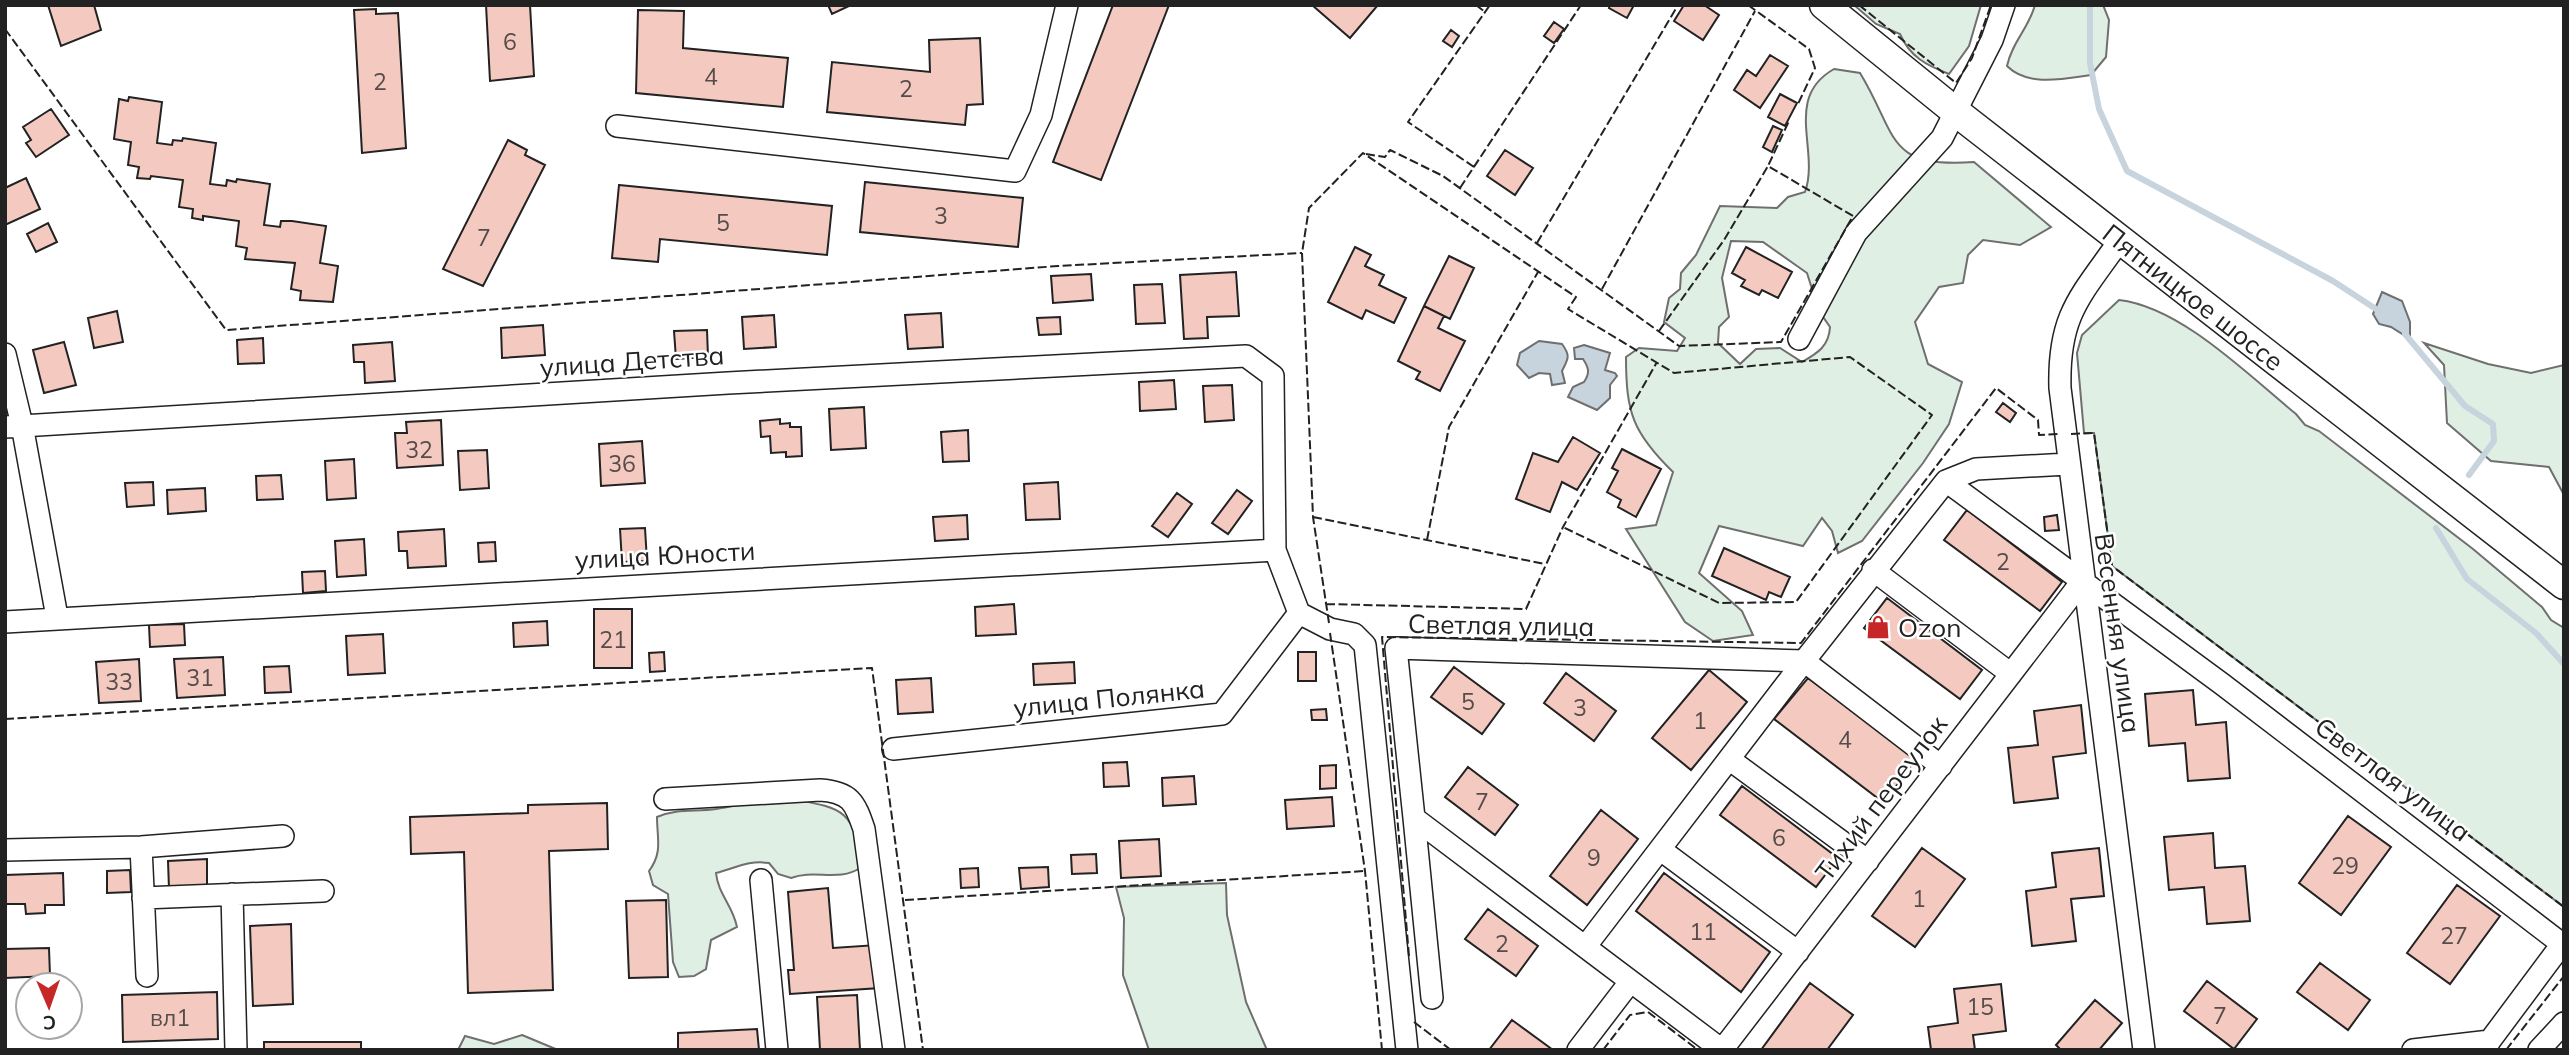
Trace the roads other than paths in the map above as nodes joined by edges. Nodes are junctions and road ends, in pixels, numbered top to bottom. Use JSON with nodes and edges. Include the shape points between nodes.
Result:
{"nodes":[{"id":1,"x":1067,"y":5,"type":"edge"},
{"id":2,"x":1824,"y":5,"type":"edge"},
{"id":3,"x":2004,"y":5,"type":"edge"},
{"id":4,"x":1956,"y":112,"type":"junction"},
{"id":5,"x":617,"y":126,"type":"dead end"},
{"id":6,"x":2120,"y":240,"type":"junction"},
{"id":7,"x":1799,"y":339,"type":"dead end"},
{"id":8,"x":5,"y":354,"type":"edge"},
{"id":9,"x":14,"y":426,"type":"edge"},
{"id":10,"x":2068,"y":464,"type":"junction"},
{"id":11,"x":1946,"y":481,"type":"junction"},
{"id":12,"x":1276,"y":550,"type":"junction"},
{"id":13,"x":1873,"y":570,"type":"junction"},
{"id":14,"x":2083,"y":580,"type":"junction"},
{"id":15,"x":2563,"y":584,"type":"edge"},
{"id":16,"x":1299,"y":612,"type":"junction"},
{"id":17,"x":57,"y":617,"type":"junction"},
{"id":18,"x":5,"y":622,"type":"edge"},
{"id":19,"x":1804,"y":661,"type":"junction"},
{"id":20,"x":2011,"y":674,"type":"junction"},
{"id":21,"x":893,"y":750,"type":"dead end"},
{"id":22,"x":1729,"y":759,"type":"junction"},
{"id":23,"x":1941,"y":766,"type":"junction"},
{"id":24,"x":665,"y":799,"type":"dead end"},
{"id":25,"x":1414,"y":818,"type":"junction"},
{"id":26,"x":284,"y":835,"type":"dead end"},
{"id":27,"x":141,"y":847,"type":"junction"},
{"id":28,"x":5,"y":850,"type":"edge"},
{"id":29,"x":1661,"y":850,"type":"junction"},
{"id":30,"x":1868,"y":861,"type":"junction"},
{"id":31,"x":761,"y":880,"type":"dead end"},
{"id":32,"x":323,"y":891,"type":"dead end"},
{"id":33,"x":232,"y":894,"type":"junction"},
{"id":34,"x":143,"y":898,"type":"junction"},
{"id":35,"x":2563,"y":943,"type":"edge"},
{"id":36,"x":1586,"y":947,"type":"junction"},
{"id":37,"x":1798,"y":952,"type":"junction"},
{"id":38,"x":147,"y":976,"type":"dead end"},
{"id":39,"x":1630,"y":982,"type":"junction"},
{"id":40,"x":1432,"y":998,"type":"dead end"},
{"id":41,"x":2564,"y":1023,"type":"edge"},
{"id":42,"x":2487,"y":1045,"type":"edge"},
{"id":43,"x":236,"y":1050,"type":"edge"},
{"id":44,"x":777,"y":1050,"type":"edge"},
{"id":45,"x":894,"y":1050,"type":"edge"},
{"id":46,"x":1407,"y":1050,"type":"edge"},
{"id":47,"x":1578,"y":1050,"type":"edge"},
{"id":48,"x":1722,"y":1050,"type":"edge"},
{"id":49,"x":2144,"y":1050,"type":"edge"},
{"id":50,"x":2413,"y":1050,"type":"edge"},
{"id":51,"x":2539,"y":1050,"type":"edge"}],
"edges":[{"from":1,"to":5,"type":"street","via":[[1041,115],[1015,171]]},
{"from":2,"to":4,"type":"main road","name":"Пятницкое шоссе"},
{"from":3,"to":4,"type":"street"},
{"from":4,"to":6,"type":"main road","name":"Пятницкое шоссе"},
{"from":4,"to":7,"type":"street","via":[[1942,138],[1856,233]]},
{"from":6,"to":10,"type":"street","name":"Весенняя улица","via":[[2072,309],[2063,331],[2060,388]]},
{"from":6,"to":15,"type":"main road","name":"Пятницкое шоссе"},
{"from":8,"to":9,"type":"street"},
{"from":9,"to":12,"type":"street","name":"улица Детства","via":[[1245,356],[1273,376]]},
{"from":9,"to":17,"type":"street"},
{"from":10,"to":11,"type":"street","via":[[1976,469]]},
{"from":10,"to":14,"type":"street","name":"Весенняя улица"},
{"from":11,"to":13,"type":"street"},
{"from":11,"to":14,"type":"street","name":"Светлая улица"},
{"from":12,"to":16,"type":"street"},
{"from":12,"to":17,"type":"street","name":"улица Юности"},
{"from":13,"to":19,"type":"street"},
{"from":13,"to":20,"type":"street"},
{"from":14,"to":20,"type":"street","name":"Тихий переулок"},
{"from":14,"to":35,"type":"street","name":"Светлая улица"},
{"from":14,"to":49,"type":"street","name":"Весенняя улица"},
{"from":16,"to":21,"type":"street","name":"улица Полянка","via":[[1222,714]]},
{"from":16,"to":46,"type":"street","via":[[1330,629],[1354,634],[1365,645]]},
{"from":17,"to":18,"type":"street","name":"улица Юности"},
{"from":19,"to":22,"type":"street"},
{"from":19,"to":23,"type":"street"},
{"from":19,"to":25,"type":"street","name":"Светлая улица","via":[[1396,648]]},
{"from":20,"to":23,"type":"street","name":"Тихий переулок"},
{"from":22,"to":29,"type":"street"},
{"from":22,"to":30,"type":"street"},
{"from":23,"to":30,"type":"street","name":"Тихий переулок"},
{"from":24,"to":45,"type":"street","via":[[820,790],[840,791],[856,805],[864,829]]},
{"from":25,"to":36,"type":"street"},
{"from":25,"to":40,"type":"street"},
{"from":26,"to":27,"type":"street"},
{"from":27,"to":28,"type":"street"},
{"from":27,"to":34,"type":"street"},
{"from":29,"to":36,"type":"street"},
{"from":29,"to":37,"type":"street"},
{"from":30,"to":37,"type":"street","name":"Тихий переулок"},
{"from":31,"to":44,"type":"street"},
{"from":32,"to":33,"type":"street"},
{"from":33,"to":34,"type":"street"},
{"from":33,"to":43,"type":"street"},
{"from":34,"to":38,"type":"street"},
{"from":35,"to":42,"type":"street","name":"Светлая улица"},
{"from":36,"to":39,"type":"street"},
{"from":37,"to":48,"type":"street","name":"Тихий переулок"},
{"from":39,"to":47,"type":"street"},
{"from":39,"to":48,"type":"street"},
{"from":41,"to":51,"type":"street"},
{"from":42,"to":50,"type":"street"}]}
